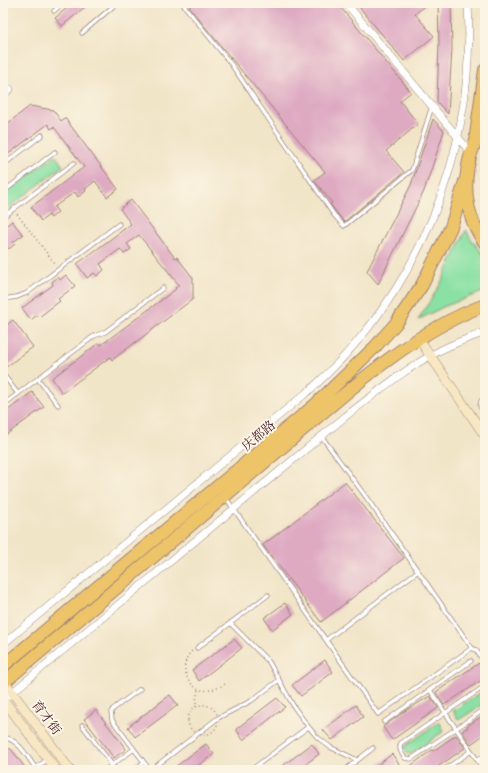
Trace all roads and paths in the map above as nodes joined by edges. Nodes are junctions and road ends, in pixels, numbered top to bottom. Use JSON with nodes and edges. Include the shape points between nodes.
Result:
{"nodes":[{"id":1,"x":63,"y":3,"type":"edge"},
{"id":2,"x":117,"y":3,"type":"edge"},
{"id":3,"x":182,"y":3,"type":"edge"},
{"id":4,"x":346,"y":3,"type":"edge"},
{"id":5,"x":468,"y":3,"type":"edge"},
{"id":6,"x":54,"y":11,"type":"dead end"},
{"id":7,"x":82,"y":33,"type":"dead end"},
{"id":8,"x":485,"y":70,"type":"edge"},
{"id":9,"x":10,"y":89,"type":"dead end"},
{"id":10,"x":3,"y":95,"type":"edge"},
{"id":11,"x":432,"y":106,"type":"junction"},
{"id":12,"x":485,"y":125,"type":"edge"},
{"id":13,"x":42,"y":135,"type":"dead end"},
{"id":14,"x":458,"y":138,"type":"junction"},
{"id":15,"x":475,"y":142,"type":"junction"},
{"id":16,"x":55,"y":152,"type":"dead end"},
{"id":17,"x":471,"y":153,"type":"junction"},
{"id":18,"x":74,"y":163,"type":"dead end"},
{"id":19,"x":3,"y":165,"type":"edge"},
{"id":20,"x":466,"y":175,"type":"junction"},
{"id":21,"x":3,"y":192,"type":"edge"},
{"id":22,"x":13,"y":209,"type":"junction"},
{"id":23,"x":3,"y":217,"type":"edge"},
{"id":24,"x":119,"y":224,"type":"dead end"},
{"id":25,"x":485,"y":243,"type":"edge"},
{"id":26,"x":59,"y":269,"type":"junction"},
{"id":27,"x":163,"y":288,"type":"dead end"},
{"id":28,"x":3,"y":299,"type":"edge"},
{"id":29,"x":485,"y":305,"type":"edge"},
{"id":30,"x":485,"y":332,"type":"edge"},
{"id":31,"x":419,"y":339,"type":"junction"},
{"id":32,"x":430,"y":356,"type":"junction"},
{"id":33,"x":3,"y":374,"type":"edge"},
{"id":34,"x":38,"y":379,"type":"junction"},
{"id":35,"x":18,"y":394,"type":"junction"},
{"id":36,"x":485,"y":396,"type":"edge"},
{"id":37,"x":3,"y":405,"type":"edge"},
{"id":38,"x":58,"y":405,"type":"dead end"},
{"id":39,"x":485,"y":416,"type":"edge"},
{"id":40,"x":485,"y":436,"type":"edge"},
{"id":41,"x":322,"y":437,"type":"junction"},
{"id":42,"x":225,"y":496,"type":"junction"},
{"id":43,"x":234,"y":509,"type":"junction"},
{"id":44,"x":418,"y":571,"type":"junction"},
{"id":45,"x":268,"y":595,"type":"dead end"},
{"id":46,"x":230,"y":623,"type":"junction"},
{"id":47,"x":326,"y":640,"type":"junction"},
{"id":48,"x":3,"y":644,"type":"edge"},
{"id":49,"x":197,"y":648,"type":"joint"},
{"id":50,"x":472,"y":648,"type":"junction"},
{"id":51,"x":471,"y":661,"type":"dead end"},
{"id":52,"x":485,"y":663,"type":"edge"},
{"id":53,"x":3,"y":666,"type":"edge"},
{"id":54,"x":279,"y":680,"type":"junction"},
{"id":55,"x":3,"y":682,"type":"edge"},
{"id":56,"x":225,"y":684,"type":"dead end"},
{"id":57,"x":485,"y":686,"type":"edge"},
{"id":58,"x":198,"y":688,"type":"junction"},
{"id":59,"x":140,"y":689,"type":"dead end"},
{"id":60,"x":430,"y":690,"type":"junction"},
{"id":61,"x":12,"y":692,"type":"junction"},
{"id":62,"x":3,"y":699,"type":"edge"},
{"id":63,"x":196,"y":707,"type":"junction"},
{"id":64,"x":485,"y":709,"type":"edge"},
{"id":65,"x":445,"y":713,"type":"junction"},
{"id":66,"x":218,"y":718,"type":"junction"},
{"id":67,"x":384,"y":722,"type":"dead end"},
{"id":68,"x":82,"y":725,"type":"dead end"},
{"id":69,"x":308,"y":727,"type":"junction"},
{"id":70,"x":456,"y":729,"type":"junction"},
{"id":71,"x":198,"y":734,"type":"junction"},
{"id":72,"x":3,"y":737,"type":"edge"},
{"id":73,"x":134,"y":748,"type":"junction"},
{"id":74,"x":373,"y":748,"type":"dead end"},
{"id":75,"x":471,"y":751,"type":"junction"},
{"id":76,"x":485,"y":755,"type":"edge"},
{"id":77,"x":48,"y":759,"type":"junction"},
{"id":78,"x":357,"y":760,"type":"junction"},
{"id":79,"x":478,"y":760,"type":"junction"},
{"id":80,"x":144,"y":762,"type":"junction"},
{"id":81,"x":112,"y":765,"type":"junction"},
{"id":82,"x":35,"y":769,"type":"edge"},
{"id":83,"x":56,"y":770,"type":"edge"},
{"id":84,"x":70,"y":770,"type":"edge"},
{"id":85,"x":105,"y":770,"type":"edge"},
{"id":86,"x":116,"y":770,"type":"edge"},
{"id":87,"x":134,"y":770,"type":"edge"},
{"id":88,"x":151,"y":770,"type":"edge"},
{"id":89,"x":251,"y":770,"type":"edge"},
{"id":90,"x":345,"y":770,"type":"edge"},
{"id":91,"x":444,"y":770,"type":"edge"},
{"id":92,"x":484,"y":770,"type":"edge"}],
"edges":[{"from":1,"to":6,"type":"lane"},
{"from":2,"to":7,"type":"lane"},
{"from":3,"to":11,"type":"lane","via":[[231,64],[344,226],[412,170]]},
{"from":4,"to":11,"type":"street"},
{"from":5,"to":14,"type":"street","via":[[467,76]]},
{"from":8,"to":15,"type":"highway"},
{"from":9,"to":10,"type":"street"},
{"from":11,"to":14,"type":"street"},
{"from":12,"to":15,"type":"highway"},
{"from":13,"to":19,"type":"lane"},
{"from":14,"to":17,"type":"street"},
{"from":14,"to":48,"type":"street","via":[[437,207],[410,265],[386,305],[345,356],[277,418]]},
{"from":15,"to":17,"type":"highway"},
{"from":16,"to":21,"type":"lane"},
{"from":17,"to":20,"type":"highway"},
{"from":18,"to":22,"type":"lane"},
{"from":20,"to":25,"type":"highway","via":[[469,209]]},
{"from":20,"to":53,"type":"highway","name":"庆都路","via":[[451,227],[428,274],[414,298],[375,347],[316,404]]},
{"from":22,"to":23,"type":"lane"},
{"from":22,"to":26,"type":"path"},
{"from":24,"to":26,"type":"lane"},
{"from":26,"to":28,"type":"lane","via":[[27,293]]},
{"from":27,"to":34,"type":"lane"},
{"from":29,"to":31,"type":"highway","name":"庆都路","via":[[444,323]]},
{"from":30,"to":32,"type":"street"},
{"from":31,"to":32,"type":"street"},
{"from":31,"to":42,"type":"highway","name":"庆都路","via":[[364,379]]},
{"from":32,"to":40,"type":"street"},
{"from":32,"to":41,"type":"street","via":[[401,374]]},
{"from":33,"to":35,"type":"lane"},
{"from":34,"to":35,"type":"lane"},
{"from":34,"to":38,"type":"lane"},
{"from":35,"to":37,"type":"lane"},
{"from":36,"to":39,"type":"lane","via":[[480,406]]},
{"from":41,"to":43,"type":"street"},
{"from":41,"to":44,"type":"lane"},
{"from":42,"to":43,"type":"lane"},
{"from":42,"to":55,"type":"highway","name":"庆都路"},
{"from":43,"to":47,"type":"lane"},
{"from":43,"to":61,"type":"street"},
{"from":44,"to":47,"type":"lane"},
{"from":44,"to":50,"type":"lane"},
{"from":45,"to":46,"type":"lane"},
{"from":46,"to":49,"type":"lane"},
{"from":46,"to":54,"type":"lane","via":[[269,662]]},
{"from":47,"to":50,"type":"lane","via":[[378,714]]},
{"from":49,"to":58,"type":"path","via":[[185,661],[185,672],[189,682]]},
{"from":50,"to":52,"type":"lane"},
{"from":51,"to":60,"type":"lane"},
{"from":54,"to":66,"type":"lane","via":[[251,701]]},
{"from":54,"to":69,"type":"lane"},
{"from":55,"to":61,"type":"street","name":"育才街"},
{"from":56,"to":58,"type":"path","via":[[210,690]]},
{"from":57,"to":65,"type":"lane"},
{"from":58,"to":63,"type":"path"},
{"from":59,"to":73,"type":"lane","via":[[111,712],[112,720]]},
{"from":60,"to":65,"type":"lane"},
{"from":60,"to":67,"type":"lane"},
{"from":61,"to":62,"type":"street"},
{"from":61,"to":84,"type":"street","name":"育才街"},
{"from":62,"to":77,"type":"street","name":"育才街"},
{"from":63,"to":66,"type":"path","via":[[210,706],[216,711]]},
{"from":63,"to":71,"type":"path","via":[[190,713],[188,721],[191,730]]},
{"from":64,"to":70,"type":"lane"},
{"from":65,"to":70,"type":"lane"},
{"from":65,"to":70,"type":"lane","via":[[401,743],[400,749],[405,758],[412,759]]},
{"from":66,"to":71,"type":"lane"},
{"from":66,"to":71,"type":"path","via":[[218,725],[212,732],[204,736]]},
{"from":68,"to":81,"type":"lane"},
{"from":69,"to":78,"type":"lane","via":[[330,747]]},
{"from":69,"to":89,"type":"lane"},
{"from":70,"to":75,"type":"lane"},
{"from":71,"to":88,"type":"lane"},
{"from":72,"to":82,"type":"lane","via":[[18,744]]},
{"from":73,"to":80,"type":"lane"},
{"from":73,"to":81,"type":"lane"},
{"from":74,"to":78,"type":"lane"},
{"from":75,"to":79,"type":"lane"},
{"from":75,"to":91,"type":"lane"},
{"from":76,"to":79,"type":"lane"},
{"from":77,"to":82,"type":"lane"},
{"from":77,"to":83,"type":"street","name":"育才街"},
{"from":78,"to":90,"type":"lane"},
{"from":79,"to":92,"type":"lane"},
{"from":80,"to":87,"type":"lane"},
{"from":80,"to":88,"type":"lane"},
{"from":81,"to":85,"type":"lane"},
{"from":81,"to":86,"type":"lane"}]}
